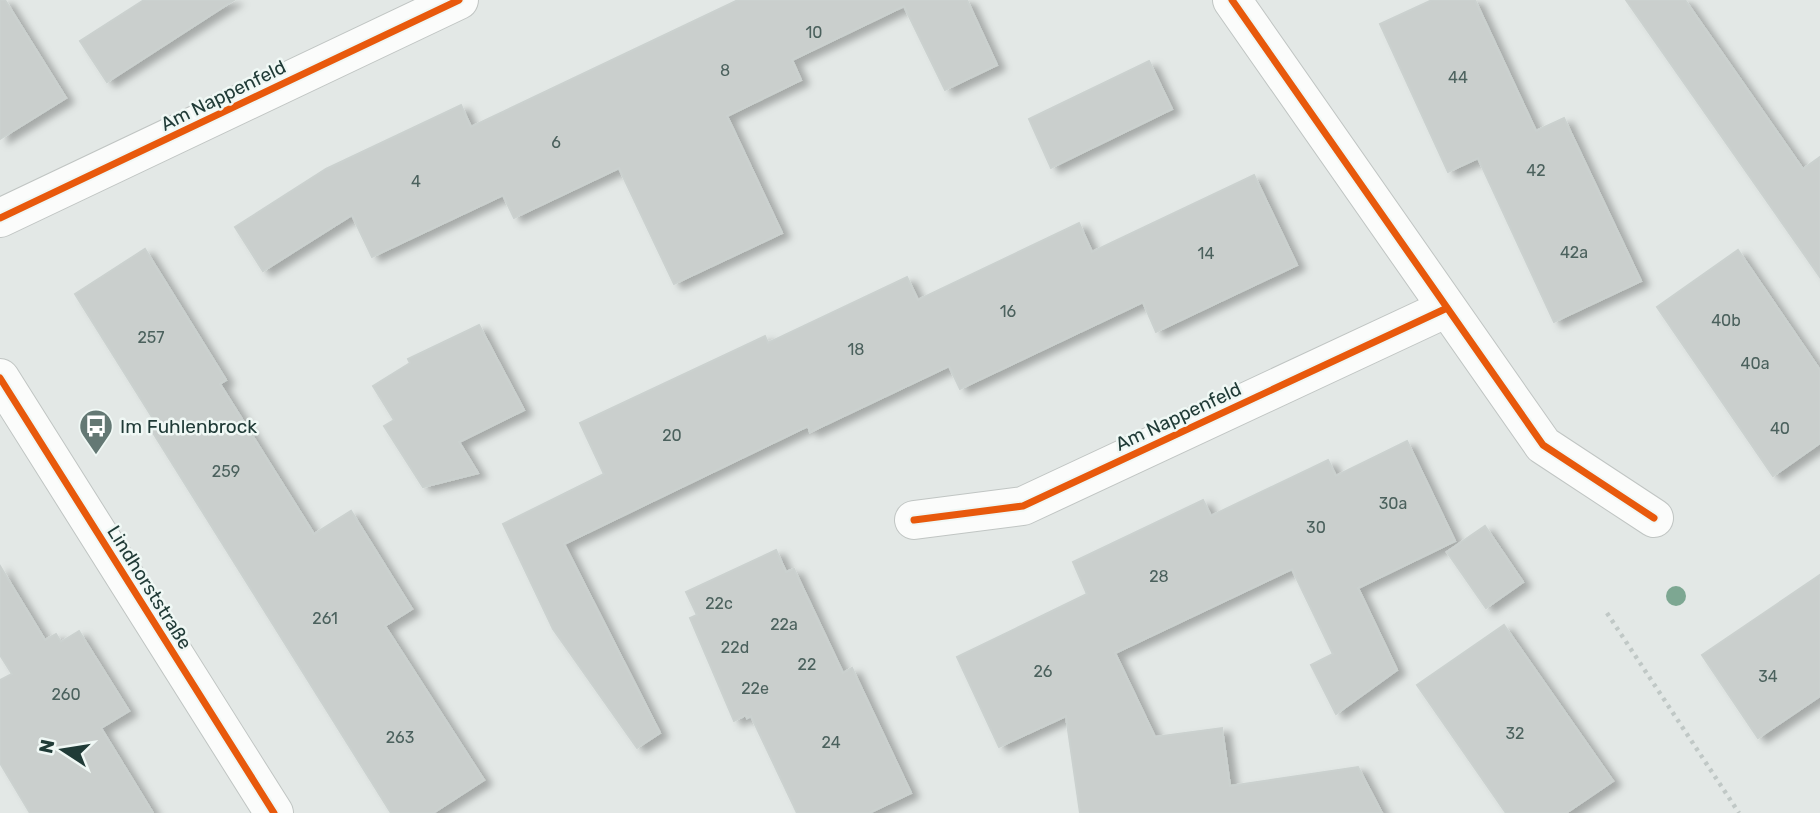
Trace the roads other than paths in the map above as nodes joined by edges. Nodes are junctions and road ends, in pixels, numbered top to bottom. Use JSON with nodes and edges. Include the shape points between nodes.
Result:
{"nodes":[{"id":1,"x":459,"y":0,"type":"edge"},
{"id":2,"x":1232,"y":0,"type":"edge"},
{"id":3,"x":0,"y":218,"type":"edge"},
{"id":4,"x":1446,"y":309,"type":"junction"},
{"id":5,"x":0,"y":378,"type":"edge"},
{"id":6,"x":1654,"y":518,"type":"dead end"},
{"id":7,"x":914,"y":520,"type":"dead end"},
{"id":8,"x":274,"y":813,"type":"edge"}],
"edges":[{"from":1,"to":3,"type":"street","name":"Am Nappenfeld"},
{"from":2,"to":4,"type":"street"},
{"from":4,"to":6,"type":"street","via":[[1543,445]]},
{"from":4,"to":7,"type":"street","name":"Am Nappenfeld","via":[[1023,506]]},
{"from":5,"to":8,"type":"street","name":"Lindhorststraße"}]}
